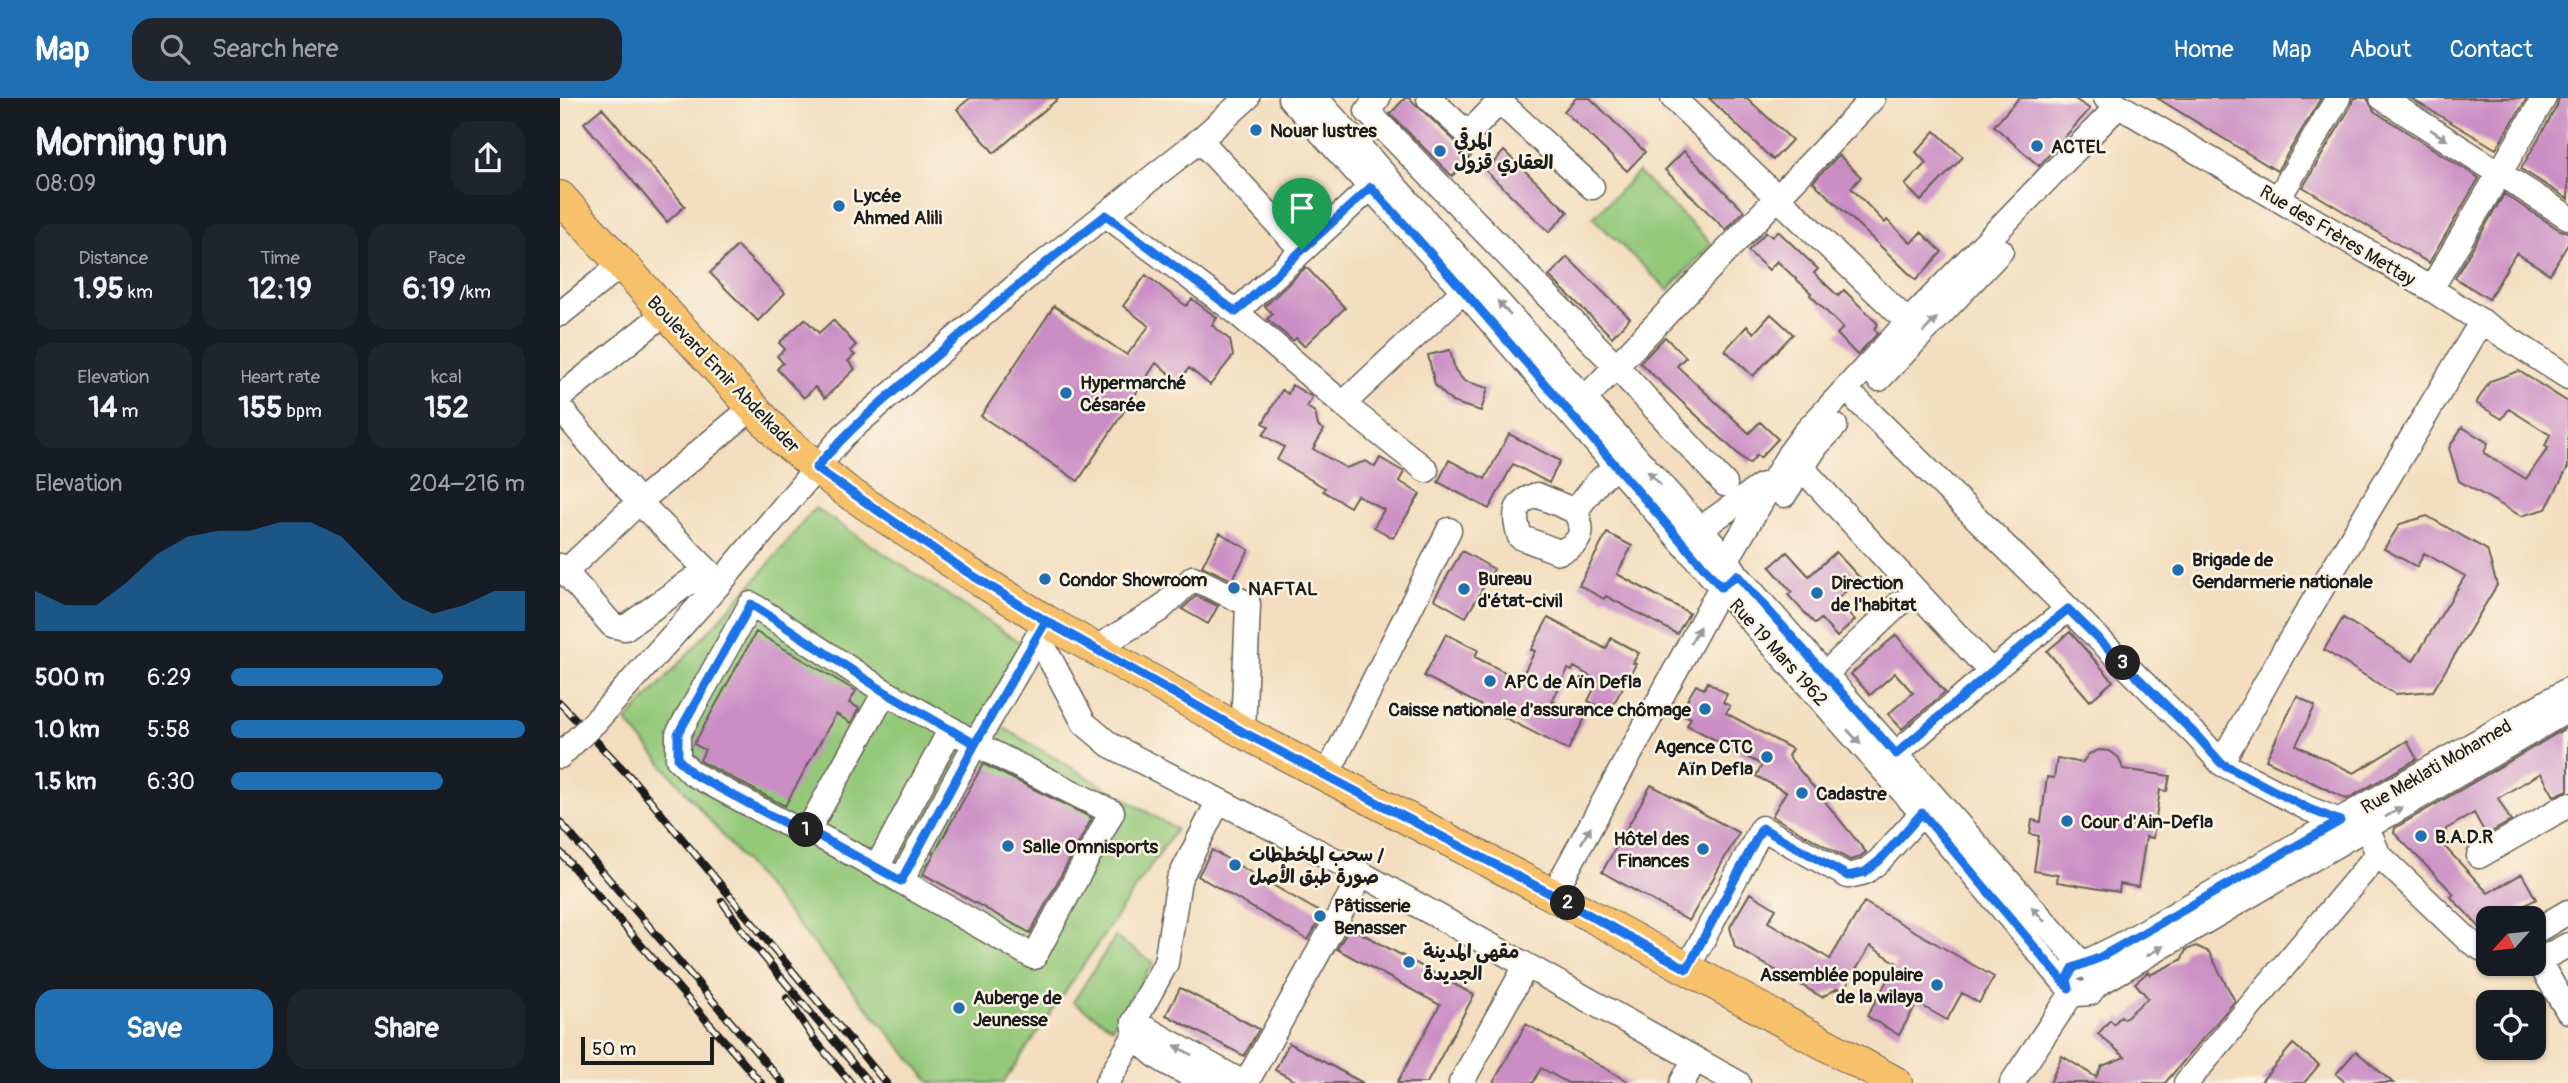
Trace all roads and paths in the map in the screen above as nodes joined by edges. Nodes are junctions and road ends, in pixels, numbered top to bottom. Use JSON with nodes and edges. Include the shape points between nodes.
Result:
{"nodes":[{"id":1,"x":1247,"y":98,"type":"edge"},
{"id":2,"x":1290,"y":98,"type":"edge"},
{"id":3,"x":1316,"y":98,"type":"edge"},
{"id":4,"x":1378,"y":98,"type":"edge"},
{"id":5,"x":1429,"y":98,"type":"edge"},
{"id":6,"x":1673,"y":98,"type":"edge"},
{"id":7,"x":1873,"y":98,"type":"edge"},
{"id":8,"x":2339,"y":98,"type":"edge"},
{"id":9,"x":2382,"y":98,"type":"edge"},
{"id":10,"x":2544,"y":98,"type":"edge"},
{"id":11,"x":1502,"y":100,"type":"edge"},
{"id":12,"x":2122,"y":105,"type":"edge"},
{"id":13,"x":1200,"y":140,"type":"junction"},
{"id":14,"x":2499,"y":174,"type":"junction"},
{"id":15,"x":1371,"y":187,"type":"junction"},
{"id":16,"x":1592,"y":187,"type":"dead end"},
{"id":17,"x":560,"y":197,"type":"edge"},
{"id":18,"x":1776,"y":197,"type":"junction"},
{"id":19,"x":2278,"y":199,"type":"junction"},
{"id":20,"x":1106,"y":215,"type":"junction"},
{"id":21,"x":2568,"y":217,"type":"edge"},
{"id":22,"x":1302,"y":250,"type":"junction"},
{"id":23,"x":621,"y":265,"type":"junction"},
{"id":24,"x":1471,"y":284,"type":"junction"},
{"id":25,"x":2431,"y":289,"type":"junction"},
{"id":26,"x":1236,"y":312,"type":"junction"},
{"id":27,"x":665,"y":313,"type":"junction"},
{"id":28,"x":560,"y":314,"type":"edge"},
{"id":29,"x":2482,"y":321,"type":"junction"},
{"id":30,"x":1908,"y":322,"type":"junction"},
{"id":31,"x":1616,"y":366,"type":"junction"},
{"id":32,"x":2568,"y":377,"type":"edge"},
{"id":33,"x":560,"y":397,"type":"edge"},
{"id":34,"x":1858,"y":401,"type":"junction"},
{"id":35,"x":1343,"y":404,"type":"junction"},
{"id":36,"x":1577,"y":406,"type":"junction"},
{"id":37,"x":560,"y":408,"type":"edge"},
{"id":38,"x":752,"y":408,"type":"junction"},
{"id":39,"x":1616,"y":466,"type":"junction"},
{"id":40,"x":1801,"y":467,"type":"junction"},
{"id":41,"x":816,"y":468,"type":"junction"},
{"id":42,"x":1426,"y":470,"type":"dead end"},
{"id":43,"x":1773,"y":482,"type":"junction"},
{"id":44,"x":1725,"y":484,"type":"dead end"},
{"id":45,"x":639,"y":502,"type":"junction"},
{"id":46,"x":1575,"y":511,"type":"dead end"},
{"id":47,"x":1700,"y":529,"type":"junction"},
{"id":48,"x":1449,"y":530,"type":"dead end"},
{"id":49,"x":562,"y":569,"type":"edge"},
{"id":50,"x":1728,"y":574,"type":"junction"},
{"id":51,"x":713,"y":577,"type":"junction"},
{"id":52,"x":1899,"y":603,"type":"dead end"},
{"id":53,"x":2068,"y":609,"type":"junction"},
{"id":54,"x":1042,"y":629,"type":"junction"},
{"id":55,"x":1096,"y":648,"type":"junction"},
{"id":56,"x":1991,"y":672,"type":"junction"},
{"id":57,"x":1825,"y":674,"type":"junction"},
{"id":58,"x":2568,"y":690,"type":"edge"},
{"id":59,"x":885,"y":692,"type":"junction"},
{"id":60,"x":2568,"y":710,"type":"edge"},
{"id":61,"x":951,"y":729,"type":"junction"},
{"id":62,"x":1243,"y":732,"type":"junction"},
{"id":63,"x":975,"y":744,"type":"junction"},
{"id":64,"x":567,"y":749,"type":"edge"},
{"id":65,"x":1896,"y":754,"type":"junction"},
{"id":66,"x":2221,"y":763,"type":"junction"},
{"id":67,"x":1327,"y":775,"type":"junction"},
{"id":68,"x":1218,"y":802,"type":"junction"},
{"id":69,"x":2568,"y":806,"type":"edge"},
{"id":70,"x":1922,"y":813,"type":"junction"},
{"id":71,"x":2340,"y":821,"type":"junction"},
{"id":72,"x":2367,"y":828,"type":"junction"},
{"id":73,"x":808,"y":830,"type":"junction"},
{"id":74,"x":2378,"y":854,"type":"junction"},
{"id":75,"x":2479,"y":856,"type":"dead end"},
{"id":76,"x":877,"y":867,"type":"junction"},
{"id":77,"x":1362,"y":874,"type":"junction"},
{"id":78,"x":901,"y":881,"type":"junction"},
{"id":79,"x":1553,"y":895,"type":"junction"},
{"id":80,"x":2568,"y":912,"type":"edge"},
{"id":81,"x":2546,"y":925,"type":"edge"},
{"id":82,"x":2476,"y":944,"type":"edge"},
{"id":83,"x":2568,"y":945,"type":"edge"},
{"id":84,"x":2546,"y":955,"type":"edge"},
{"id":85,"x":1526,"y":966,"type":"junction"},
{"id":86,"x":1687,"y":969,"type":"junction"},
{"id":87,"x":2540,"y":976,"type":"edge"},
{"id":88,"x":2080,"y":982,"type":"junction"},
{"id":89,"x":2568,"y":1011,"type":"edge"},
{"id":90,"x":1134,"y":1028,"type":"junction"},
{"id":91,"x":1695,"y":1059,"type":"junction"},
{"id":92,"x":1723,"y":1079,"type":"edge"},
{"id":93,"x":1107,"y":1083,"type":"edge"},
{"id":94,"x":1206,"y":1083,"type":"edge"},
{"id":95,"x":1244,"y":1083,"type":"edge"},
{"id":96,"x":1461,"y":1083,"type":"edge"},
{"id":97,"x":1682,"y":1083,"type":"edge"},
{"id":98,"x":1896,"y":1083,"type":"edge"},
{"id":99,"x":2012,"y":1083,"type":"edge"},
{"id":100,"x":2186,"y":1083,"type":"edge"}],
"edges":[{"from":1,"to":13,"type":"street"},
{"from":2,"to":15,"type":"street","name":"Rue 19 Mars 1962"},
{"from":3,"to":24,"type":"street","name":"Rue 19 Mars 1962"},
{"from":4,"to":31,"type":"street","via":[[1367,111]]},
{"from":5,"to":11,"type":"street","via":[[1468,134]]},
{"from":6,"to":18,"type":"street"},
{"from":7,"to":18,"type":"street"},
{"from":8,"to":19,"type":"street"},
{"from":9,"to":14,"type":"street","one_way":true},
{"from":10,"to":14,"type":"street"},
{"from":11,"to":16,"type":"street"},
{"from":12,"to":19,"type":"street","name":"Rue des Frères Mettay"},
{"from":12,"to":30,"type":"street"},
{"from":34,"to":12,"type":"street","one_way":true},
{"from":13,"to":20,"type":"street"},
{"from":13,"to":22,"type":"street"},
{"from":14,"to":21,"type":"street"},
{"from":14,"to":25,"type":"street"},
{"from":15,"to":22,"type":"street"},
{"from":15,"to":24,"type":"street","name":"Rue 19 Mars 1962"},
{"from":17,"to":23,"type":"main road","name":"Boulevard Emir Abdelkader"},
{"from":18,"to":30,"type":"street"},
{"from":18,"to":31,"type":"street"},
{"from":19,"to":25,"type":"street","name":"Rue des Frères Mettay"},
{"from":20,"to":26,"type":"street"},
{"from":20,"to":41,"type":"street","via":[[872,410]]},
{"from":22,"to":26,"type":"street"},
{"from":23,"to":27,"type":"main road","name":"Boulevard Emir Abdelkader"},
{"from":23,"to":28,"type":"street"},
{"from":24,"to":35,"type":"street"},
{"from":24,"to":36,"type":"street","name":"Rue 19 Mars 1962"},
{"from":25,"to":29,"type":"street","name":"Rue des Frères Mettay"},
{"from":26,"to":35,"type":"street"},
{"from":27,"to":33,"type":"street"},
{"from":27,"to":38,"type":"main road","name":"Boulevard Emir Abdelkader"},
{"from":29,"to":32,"type":"street","name":"Rue des Frères Mettay"},
{"from":29,"to":66,"type":"street"},
{"from":30,"to":43,"type":"street","via":[[1804,434]]},
{"from":31,"to":36,"type":"street"},
{"from":31,"to":44,"type":"street"},
{"from":34,"to":40,"type":"street"},
{"from":34,"to":53,"type":"street"},
{"from":35,"to":42,"type":"street"},
{"from":36,"to":39,"type":"street","name":"Rue 19 Mars 1962"},
{"from":47,"to":36,"type":"street","name":"Rue 19 Mars 1962","one_way":true},
{"from":37,"to":45,"type":"street"},
{"from":38,"to":41,"type":"main road","name":"Boulevard Emir Abdelkader"},
{"from":38,"to":45,"type":"street"},
{"from":39,"to":46,"type":"street"},
{"from":39,"to":50,"type":"street","name":"Rue 19 Mars 1962"},
{"from":40,"to":50,"type":"street"},
{"from":40,"to":56,"type":"street"},
{"from":41,"to":51,"type":"street"},
{"from":41,"to":54,"type":"main road","name":"Boulevard Emir Abdelkader"},
{"from":43,"to":47,"type":"street"},
{"from":43,"to":50,"type":"street"},
{"from":45,"to":49,"type":"street"},
{"from":45,"to":51,"type":"street"},
{"from":47,"to":50,"type":"street","name":"Rue 19 Mars 1962"},
{"from":48,"to":67,"type":"street"},
{"from":49,"to":51,"type":"street","via":[[612,625],[625,628]]},
{"from":50,"to":57,"type":"street","name":"Rue 19 Mars 1962"},
{"from":50,"to":70,"type":"street","name":"Rue 19 Mars 1962","one_way":true},
{"from":79,"to":50,"type":"street","one_way":true},
{"from":51,"to":64,"type":"street","bridge":true},
{"from":52,"to":57,"type":"street"},
{"from":53,"to":56,"type":"street"},
{"from":53,"to":66,"type":"street"},
{"from":54,"to":55,"type":"main road","name":"Boulevard Emir Abdelkader"},
{"from":54,"to":63,"type":"street"},
{"from":54,"to":68,"type":"street","via":[[1084,723],[1110,745]]},
{"from":55,"to":62,"type":"main road","name":"Boulevard Emir Abdelkader"},
{"from":55,"to":62,"type":"street","via":[[1159,610],[1193,578],[1248,604]]},
{"from":56,"to":65,"type":"street"},
{"from":57,"to":65,"type":"street","name":"Rue 19 Mars 1962"},
{"from":58,"to":71,"type":"street","name":"Rue Meklati Mohamed"},
{"from":59,"to":61,"type":"street"},
{"from":59,"to":73,"type":"street"},
{"from":59,"to":73,"type":"street","via":[[751,604],[678,734],[678,759],[693,774],[798,830]]},
{"from":72,"to":60,"type":"street","name":"Rue Meklati Mohamed","one_way":true},
{"from":61,"to":63,"type":"street"},
{"from":61,"to":76,"type":"street"},
{"from":62,"to":67,"type":"main road","name":"Boulevard Emir Abdelkader"},
{"from":63,"to":78,"type":"street"},
{"from":63,"to":78,"type":"street","via":[[1112,812],[1034,957]]},
{"from":88,"to":65,"type":"street","name":"Rue 19 Mars 1962","one_way":true},
{"from":66,"to":71,"type":"street","via":[[2297,804]]},
{"from":67,"to":79,"type":"main road","name":"Boulevard Emir Abdelkader"},
{"from":68,"to":77,"type":"street"},
{"from":68,"to":90,"type":"street","via":[[1179,880],[1166,963]]},
{"from":69,"to":75,"type":"street"},
{"from":70,"to":86,"type":"street","via":[[1879,861],[1865,872],[1848,876],[1762,828]]},
{"from":70,"to":88,"type":"street","name":"Rue 19 Mars 1962"},
{"from":71,"to":88,"type":"street","name":"Rue Meklati Mohamed"},
{"from":72,"to":74,"type":"street"},
{"from":88,"to":72,"type":"street","name":"Rue Meklati Mohamed","one_way":true},
{"from":73,"to":76,"type":"street"},
{"from":74,"to":82,"type":"street"},
{"from":74,"to":100,"type":"street"},
{"from":76,"to":78,"type":"street"},
{"from":77,"to":85,"type":"street"},
{"from":77,"to":95,"type":"street"},
{"from":79,"to":86,"type":"main road","name":"Boulevard Emir Abdelkader"},
{"from":80,"to":81,"type":"street"},
{"from":83,"to":84,"type":"street"},
{"from":85,"to":91,"type":"street"},
{"from":85,"to":96,"type":"street"},
{"from":86,"to":98,"type":"main road","name":"Boulevard Emir Abdelkader"},
{"from":87,"to":89,"type":"street"},
{"from":88,"to":99,"type":"street"},
{"from":90,"to":93,"type":"street"},
{"from":90,"to":94,"type":"street","via":[[1144,1048]]},
{"from":95,"to":90,"type":"street","one_way":true},
{"from":91,"to":92,"type":"street"},
{"from":91,"to":97,"type":"street"}]}
